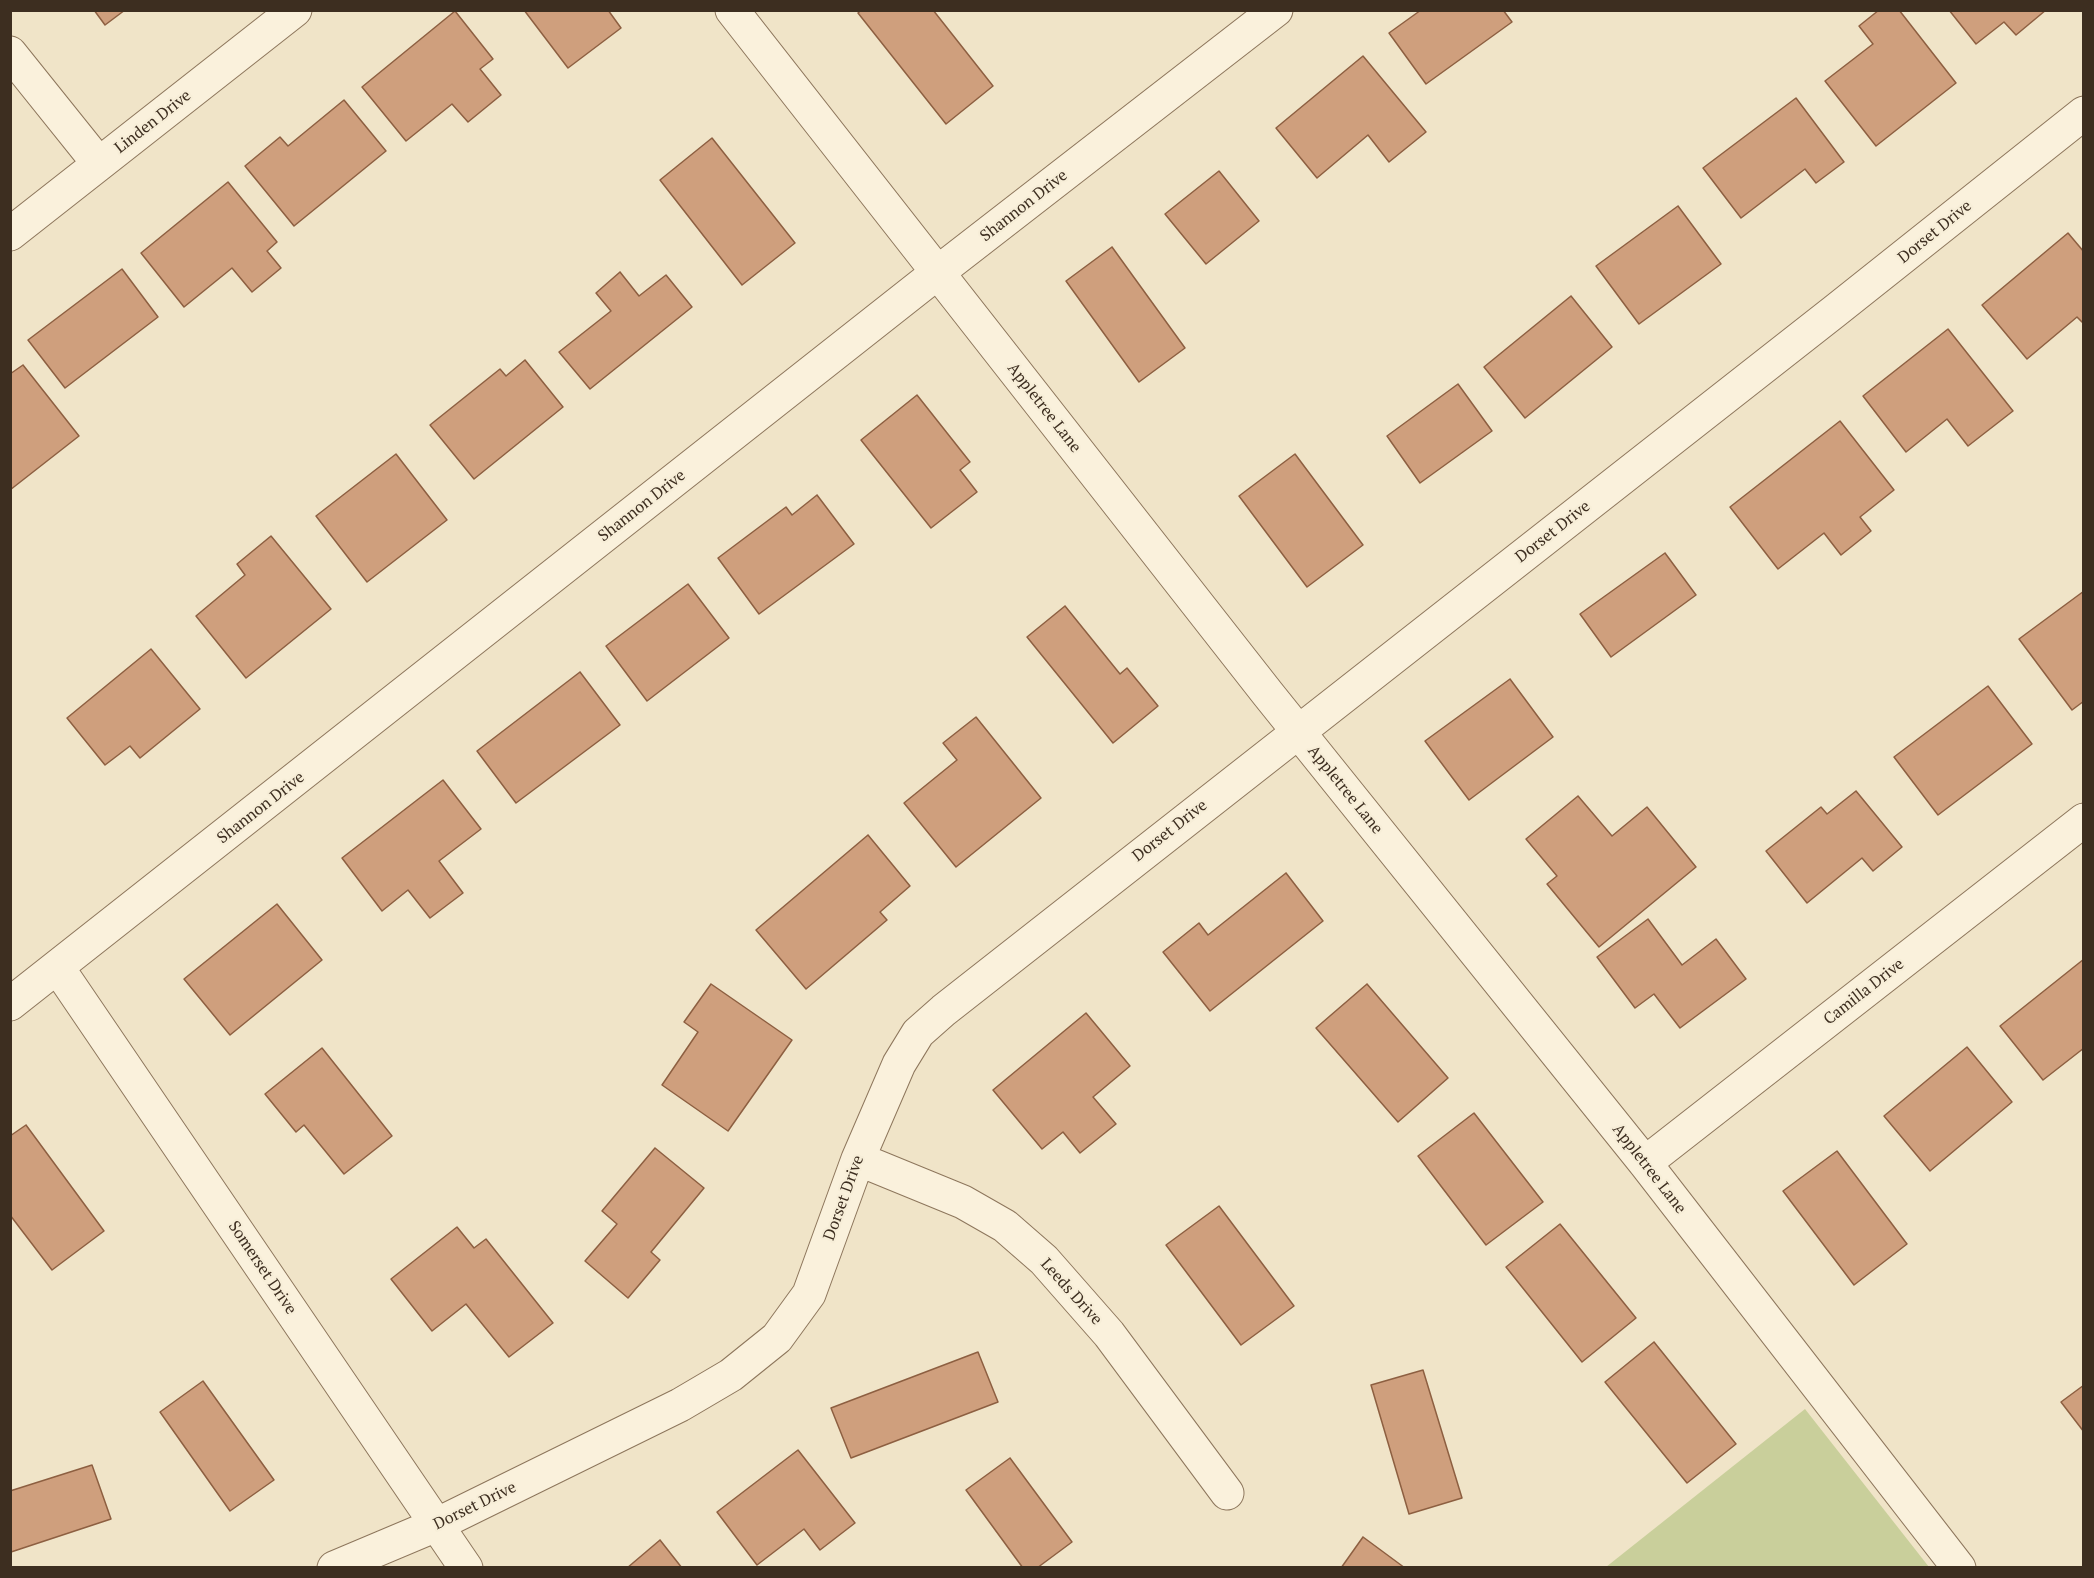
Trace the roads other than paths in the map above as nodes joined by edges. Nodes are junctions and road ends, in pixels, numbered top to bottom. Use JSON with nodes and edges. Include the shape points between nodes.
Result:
{"nodes":[{"id":1,"x":296,"y":10,"type":"edge"},
{"id":2,"x":732,"y":10,"type":"edge"},
{"id":3,"x":1276,"y":10,"type":"edge"},
{"id":4,"x":10,"y":53,"type":"edge"},
{"id":5,"x":2084,"y":113,"type":"edge"},
{"id":6,"x":99,"y":164,"type":"junction"},
{"id":7,"x":10,"y":234,"type":"edge"},
{"id":8,"x":937,"y":273,"type":"junction"},
{"id":9,"x":1298,"y":731,"type":"junction"},
{"id":10,"x":2084,"y":820,"type":"edge"},
{"id":11,"x":58,"y":968,"type":"junction"},
{"id":12,"x":10,"y":1004,"type":"edge"},
{"id":13,"x":858,"y":1159,"type":"junction"},
{"id":14,"x":1645,"y":1163,"type":"junction"},
{"id":15,"x":1227,"y":1493,"type":"dead end"},
{"id":16,"x":436,"y":1525,"type":"junction"},
{"id":17,"x":334,"y":1568,"type":"edge"},
{"id":18,"x":466,"y":1568,"type":"edge"},
{"id":19,"x":1959,"y":1568,"type":"edge"}],
"edges":[{"from":1,"to":6,"type":"street","name":"Linden Drive"},
{"from":2,"to":8,"type":"street","name":"Appletree Lane"},
{"from":3,"to":8,"type":"street","name":"Shannon Drive"},
{"from":4,"to":6,"type":"street"},
{"from":5,"to":9,"type":"street","name":"Dorset Drive"},
{"from":6,"to":7,"type":"street","name":"Linden Drive"},
{"from":8,"to":9,"type":"street","name":"Appletree Lane"},
{"from":8,"to":11,"type":"street","name":"Shannon Drive"},
{"from":9,"to":13,"type":"street","name":"Dorset Drive","via":[[918,1033],[899,1064]]},
{"from":9,"to":14,"type":"street","name":"Appletree Lane"},
{"from":10,"to":14,"type":"street","name":"Camilla Drive"},
{"from":11,"to":12,"type":"street","name":"Shannon Drive"},
{"from":11,"to":16,"type":"street","name":"Somerset Drive"},
{"from":13,"to":15,"type":"street","name":"Leeds Drive","via":[[963,1202],[1005,1226],[1044,1260],[1109,1334]]},
{"from":13,"to":16,"type":"street","name":"Dorset Drive","via":[[809,1294],[777,1338],[731,1375],[680,1405]]},
{"from":14,"to":19,"type":"street","name":"Appletree Lane"},
{"from":16,"to":17,"type":"street","name":"Dorset Drive"},
{"from":16,"to":18,"type":"street","name":"Somerset Drive"}]}
